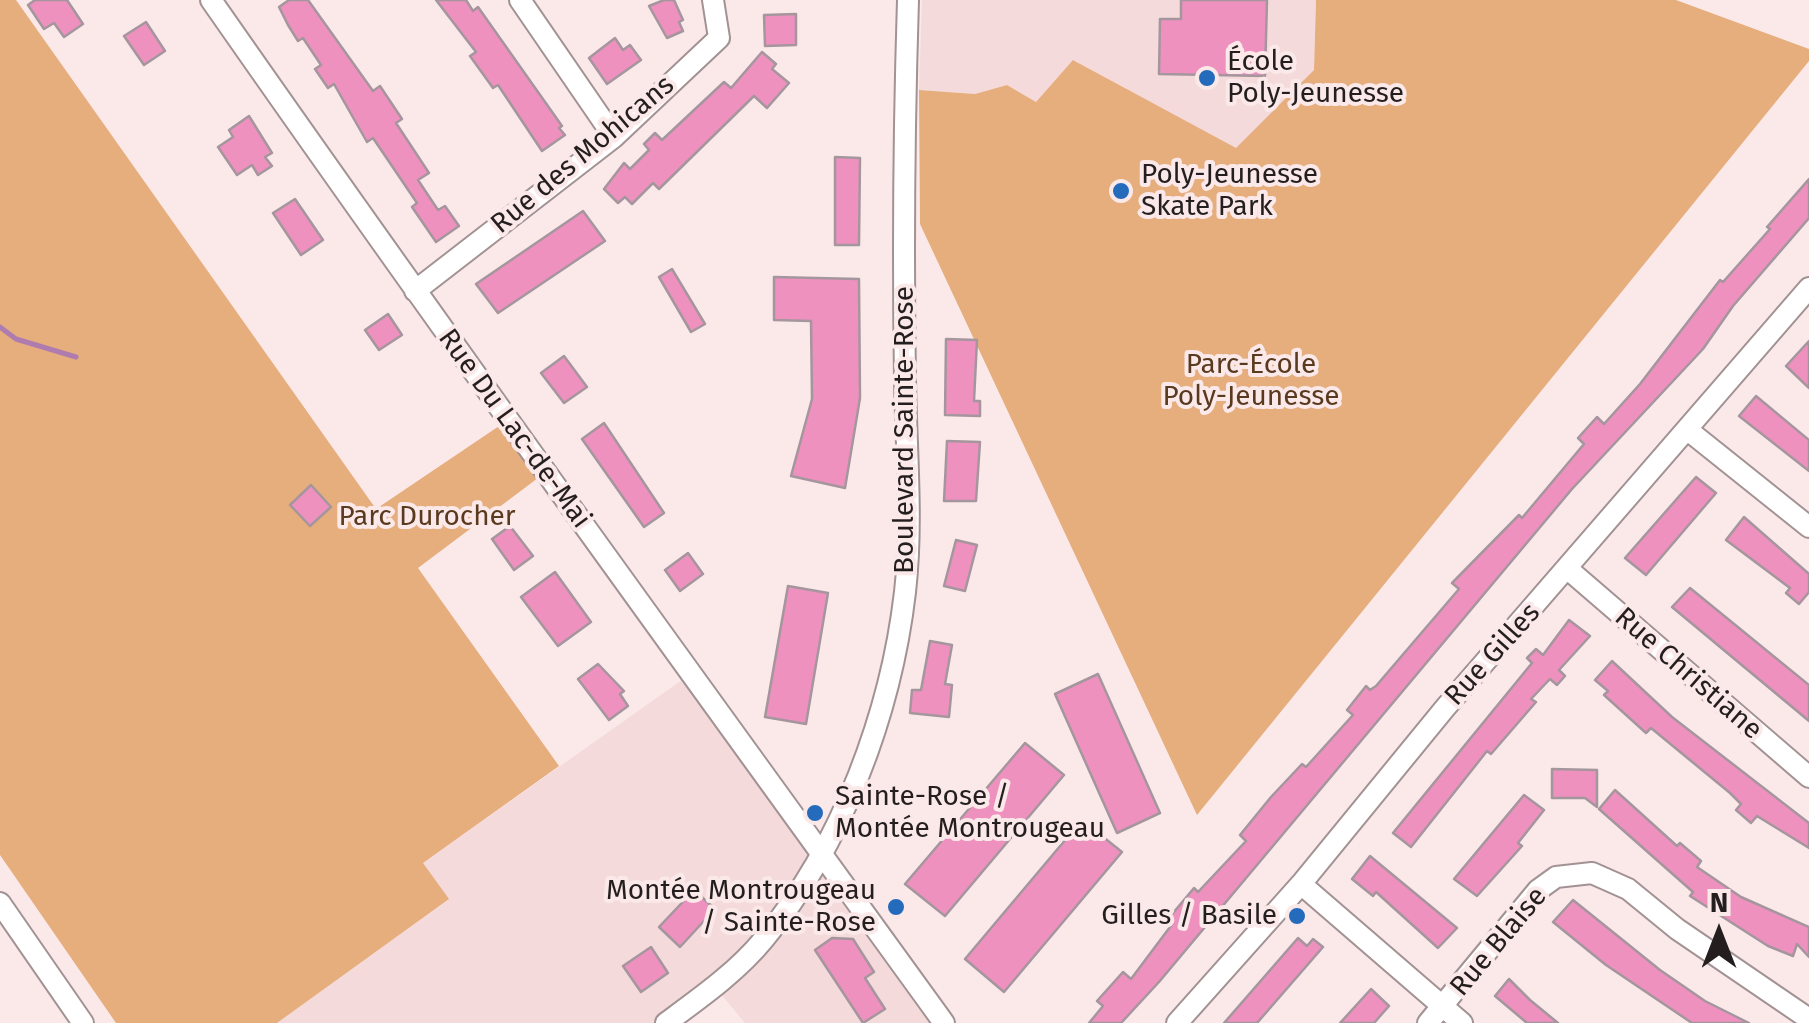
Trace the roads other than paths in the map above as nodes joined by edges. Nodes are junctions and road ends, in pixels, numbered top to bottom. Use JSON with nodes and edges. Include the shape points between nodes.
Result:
{"nodes":[{"id":1,"x":211,"y":0,"type":"edge"},
{"id":2,"x":520,"y":0,"type":"edge"},
{"id":3,"x":712,"y":0,"type":"edge"},
{"id":4,"x":908,"y":0,"type":"edge"},
{"id":5,"x":614,"y":136,"type":"junction"},
{"id":6,"x":1809,"y":288,"type":"edge"},
{"id":7,"x":415,"y":292,"type":"junction"},
{"id":8,"x":1689,"y":431,"type":"junction"},
{"id":9,"x":1809,"y":527,"type":"edge"},
{"id":10,"x":1569,"y":570,"type":"junction"},
{"id":11,"x":1809,"y":777,"type":"edge"},
{"id":12,"x":825,"y":854,"type":"junction"},
{"id":13,"x":1301,"y":884,"type":"junction"},
{"id":14,"x":0,"y":903,"type":"edge"},
{"id":15,"x":1444,"y":1007,"type":"junction"},
{"id":16,"x":1809,"y":1019,"type":"edge"},
{"id":17,"x":82,"y":1023,"type":"edge"},
{"id":18,"x":666,"y":1023,"type":"edge"},
{"id":19,"x":944,"y":1023,"type":"edge"},
{"id":20,"x":1176,"y":1023,"type":"edge"},
{"id":21,"x":1428,"y":1023,"type":"edge"},
{"id":22,"x":1462,"y":1023,"type":"edge"}],
"edges":[{"from":1,"to":7,"type":"street","name":"Rue Du Lac-de-Mai"},
{"from":2,"to":5,"type":"street"},
{"from":3,"to":5,"type":"street","name":"Rue des Mohicans","via":[[719,38]]},
{"from":4,"to":12,"type":"street","name":"Boulevard Sainte-Rose","via":[[905,592],[879,711]]},
{"from":5,"to":7,"type":"street","name":"Rue des Mohicans"},
{"from":6,"to":8,"type":"street","name":"Rue Gilles"},
{"from":7,"to":12,"type":"street","name":"Rue Du Lac-de-Mai"},
{"from":8,"to":9,"type":"street"},
{"from":8,"to":10,"type":"street","name":"Rue Gilles"},
{"from":10,"to":11,"type":"street","name":"Rue Christiane"},
{"from":10,"to":13,"type":"street","name":"Rue Gilles"},
{"from":12,"to":18,"type":"street","name":"Boulevard Sainte-Rose","via":[[763,940]]},
{"from":12,"to":19,"type":"street","name":"Rue Du Lac-de-Mai"},
{"from":13,"to":15,"type":"street"},
{"from":13,"to":20,"type":"street","name":"Rue Gilles"},
{"from":14,"to":17,"type":"street"},
{"from":15,"to":16,"type":"street","name":"Rue Blaise","via":[[1538,890],[1556,877],[1592,872],[1628,888]]},
{"from":15,"to":21,"type":"street"},
{"from":15,"to":22,"type":"street"}]}
